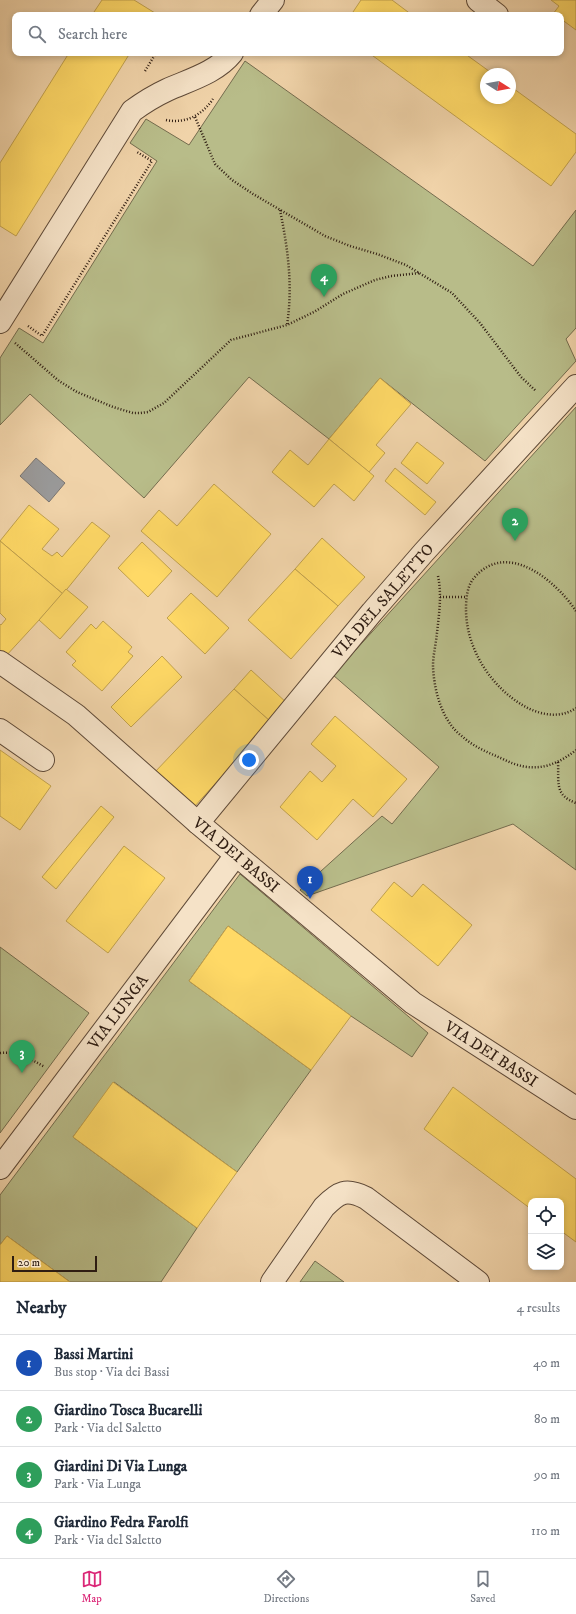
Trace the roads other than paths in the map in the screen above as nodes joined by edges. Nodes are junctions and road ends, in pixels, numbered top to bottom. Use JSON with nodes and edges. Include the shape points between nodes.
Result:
{"nodes":[{"id":1,"x":273,"y":0,"type":"edge"},
{"id":2,"x":478,"y":0,"type":"edge"},
{"id":3,"x":263,"y":12,"type":"edge"},
{"id":4,"x":493,"y":12,"type":"edge"},
{"id":5,"x":229,"y":56,"type":"edge"},
{"id":6,"x":0,"y":322,"type":"edge"},
{"id":7,"x":576,"y":386,"type":"edge"},
{"id":8,"x":0,"y":662,"type":"edge"},
{"id":9,"x":0,"y":730,"type":"edge"},
{"id":10,"x":43,"y":760,"type":"dead end"},
{"id":11,"x":198,"y":823,"type":"junction"},
{"id":12,"x":236,"y":855,"type":"junction"},
{"id":13,"x":576,"y":1108,"type":"edge"},
{"id":14,"x":0,"y":1168,"type":"edge"},
{"id":15,"x":272,"y":1282,"type":"edge"},
{"id":16,"x":478,"y":1282,"type":"edge"}],
"edges":[{"from":1,"to":3,"type":"street"},
{"from":2,"to":4,"type":"street"},
{"from":5,"to":6,"type":"street","via":[[199,77],[149,99],[132,111]]},
{"from":7,"to":11,"type":"street","name":"VIA DEL SALETTO","via":[[372,612]]},
{"from":8,"to":11,"type":"street","name":"VIA DEI BASSI","via":[[76,715]]},
{"from":9,"to":10,"type":"street"},
{"from":11,"to":12,"type":"street","name":"VIA DEI BASSI"},
{"from":12,"to":13,"type":"street","name":"VIA DEI BASSI","via":[[413,1003]]},
{"from":12,"to":14,"type":"street","name":"VIA LUNGA"},
{"from":15,"to":16,"type":"street","via":[[324,1207],[343,1192],[355,1192],[366,1198]]}]}
